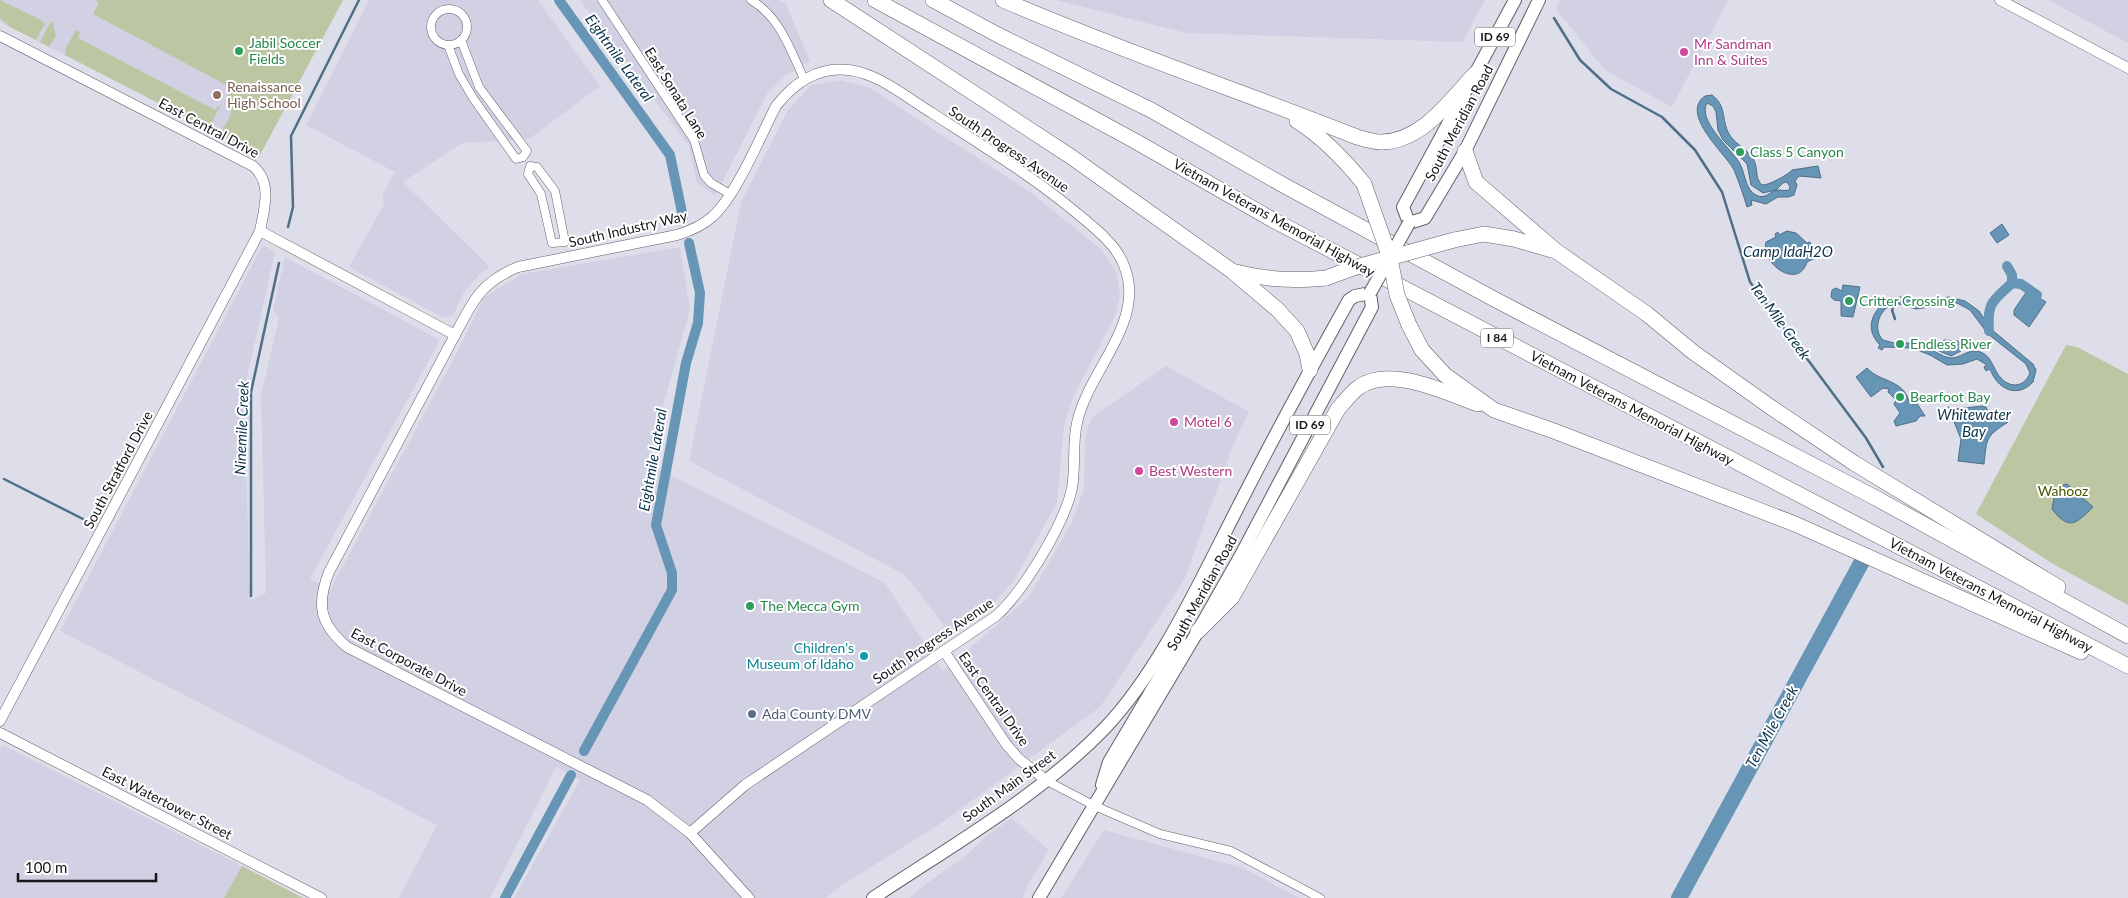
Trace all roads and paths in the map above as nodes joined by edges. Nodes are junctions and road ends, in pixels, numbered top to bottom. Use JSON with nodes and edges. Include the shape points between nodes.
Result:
{"nodes":[{"id":1,"x":602,"y":0,"type":"edge"},
{"id":2,"x":751,"y":0,"type":"edge"},
{"id":3,"x":831,"y":0,"type":"edge"},
{"id":4,"x":875,"y":0,"type":"edge"},
{"id":5,"x":933,"y":0,"type":"edge"},
{"id":6,"x":1003,"y":0,"type":"edge"},
{"id":7,"x":1515,"y":0,"type":"edge"},
{"id":8,"x":1539,"y":0,"type":"edge"},
{"id":9,"x":2000,"y":0,"type":"edge"},
{"id":10,"x":0,"y":36,"type":"edge"},
{"id":11,"x":461,"y":40,"type":"junction"},
{"id":12,"x":448,"y":45,"type":"junction"},
{"id":13,"x":2128,"y":68,"type":"edge"},
{"id":14,"x":1475,"y":74,"type":"junction"},
{"id":15,"x":804,"y":79,"type":"junction"},
{"id":16,"x":879,"y":80,"type":"joint"},
{"id":17,"x":1264,"y":100,"type":"junction"},
{"id":18,"x":1465,"y":151,"type":"junction"},
{"id":19,"x":523,"y":158,"type":"junction"},
{"id":20,"x":530,"y":166,"type":"junction"},
{"id":21,"x":730,"y":194,"type":"junction"},
{"id":22,"x":1409,"y":223,"type":"junction"},
{"id":23,"x":260,"y":231,"type":"junction"},
{"id":24,"x":558,"y":244,"type":"junction"},
{"id":25,"x":1556,"y":251,"type":"junction"},
{"id":26,"x":560,"y":258,"type":"junction"},
{"id":27,"x":1390,"y":258,"type":"junction"},
{"id":28,"x":1232,"y":271,"type":"junction"},
{"id":29,"x":1370,"y":293,"type":"junction"},
{"id":30,"x":455,"y":335,"type":"junction"},
{"id":31,"x":1310,"y":370,"type":"junction"},
{"id":32,"x":1494,"y":410,"type":"junction"},
{"id":33,"x":1182,"y":614,"type":"junction"},
{"id":34,"x":2128,"y":625,"type":"edge"},
{"id":35,"x":1198,"y":631,"type":"junction"},
{"id":36,"x":2128,"y":636,"type":"edge"},
{"id":37,"x":944,"y":651,"type":"junction"},
{"id":38,"x":2127,"y":666,"type":"edge"},
{"id":39,"x":1145,"y":678,"type":"joint"},
{"id":40,"x":0,"y":721,"type":"edge"},
{"id":41,"x":0,"y":733,"type":"edge"},
{"id":42,"x":1047,"y":781,"type":"junction"},
{"id":43,"x":1095,"y":806,"type":"junction"},
{"id":44,"x":690,"y":834,"type":"junction"},
{"id":45,"x":321,"y":898,"type":"edge"},
{"id":46,"x":749,"y":898,"type":"edge"},
{"id":47,"x":873,"y":898,"type":"edge"},
{"id":48,"x":1039,"y":898,"type":"edge"},
{"id":49,"x":1320,"y":898,"type":"edge"}],
"edges":[{"from":1,"to":21,"type":"street","name":"East Sonata Lane","via":[[694,140],[704,175]]},
{"from":2,"to":15,"type":"street","via":[[776,21]]},
{"from":3,"to":28,"type":"highway","via":[[1070,156]]},
{"from":4,"to":38,"type":"highway","name":"Vietnam Veterans Memorial Highway","number":"I 84","via":[[1272,220]]},
{"from":5,"to":36,"type":"highway","name":"Vietnam Veterans Memorial Highway","number":"I 84","via":[[1151,110],[1285,186],[1872,496]]},
{"from":6,"to":17,"type":"highway","via":[[1115,46]]},
{"from":7,"to":14,"type":"main road","name":"South Meridian Road","number":"ID 69"},
{"from":8,"to":18,"type":"main road","name":"South Meridian Road","number":"ID 69"},
{"from":9,"to":13,"type":"street"},
{"from":10,"to":23,"type":"street","name":"East Central Drive","via":[[254,166],[263,176],[266,189]]},
{"from":11,"to":12,"type":"street"},
{"from":11,"to":12,"type":"street","via":[[467,32],[464,16],[454,10],[443,10],[434,17],[431,29],[437,40]]},
{"from":11,"to":19,"type":"street","via":[[474,78],[527,152]]},
{"from":12,"to":19,"type":"street","via":[[473,98],[516,159]]},
{"from":14,"to":17,"type":"highway","via":[[1416,132],[1380,142],[1357,137]]},
{"from":14,"to":22,"type":"main road","name":"South Meridian Road","number":"ID 69","via":[[1403,207]]},
{"from":15,"to":16,"type":"street","name":"South Industry Way","via":[[825,72],[848,70]]},
{"from":15,"to":21,"type":"street","name":"South Industry Way","via":[[776,106]]},
{"from":16,"to":37,"type":"street","name":"South Progress Avenue","via":[[996,154],[1067,205],[1114,248],[1125,269],[1129,288],[1129,305],[1123,323],[1079,414],[1071,490],[1059,523],[1008,606]]},
{"from":17,"to":27,"type":"highway","bridge":true,"via":[[1315,132],[1344,159],[1364,184]]},
{"from":18,"to":22,"type":"main road","name":"South Meridian Road","number":"ID 69","via":[[1425,218]]},
{"from":18,"to":25,"type":"highway","via":[[1476,182]]},
{"from":19,"to":20,"type":"street"},
{"from":20,"to":24,"type":"street","via":[[528,174],[541,194],[552,243]]},
{"from":20,"to":24,"type":"street","via":[[537,167],[555,191],[564,242]]},
{"from":21,"to":26,"type":"street","name":"South Industry Way","via":[[710,219],[689,231]]},
{"from":22,"to":27,"type":"main road","name":"South Meridian Road","number":"ID 69","bridge":true},
{"from":23,"to":30,"type":"street"},
{"from":23,"to":40,"type":"street","name":"South Stratford Drive"},
{"from":24,"to":26,"type":"street"},
{"from":25,"to":27,"type":"highway","bridge":true,"via":[[1484,234]]},
{"from":25,"to":34,"type":"highway","via":[[1647,314],[1693,352],[1854,463],[2055,586]]},
{"from":26,"to":30,"type":"street","name":"South Industry Way","via":[[500,274],[483,288]]},
{"from":27,"to":28,"type":"highway","bridge":true,"via":[[1326,278],[1294,281]]},
{"from":27,"to":29,"type":"main road","name":"South Meridian Road","number":"ID 69","bridge":true},
{"from":27,"to":32,"type":"highway","bridge":true,"via":[[1408,324],[1422,350],[1445,376]]},
{"from":28,"to":31,"type":"highway","via":[[1278,310],[1297,331]]},
{"from":29,"to":31,"type":"main road","name":"South Meridian Road","number":"ID 69","via":[[1349,300]]},
{"from":29,"to":35,"type":"main road","name":"South Meridian Road","number":"ID 69","via":[[1372,307]]},
{"from":30,"to":44,"type":"street","name":"East Corporate Drive","via":[[329,572],[321,599],[326,623],[333,635],[347,647],[648,800]]},
{"from":31,"to":33,"type":"main road","name":"South Meridian Road","number":"ID 69"},
{"from":32,"to":35,"type":"highway","via":[[1407,380],[1381,379],[1361,386],[1338,409],[1232,597]]},
{"from":32,"to":38,"type":"highway","via":[[1564,434],[1803,528],[2083,653]]},
{"from":33,"to":39,"type":"main road","name":"South Meridian Road"},
{"from":33,"to":43,"type":"main road","via":[[1179,644],[1109,762]]},
{"from":35,"to":43,"type":"main road","name":"South Meridian Road"},
{"from":37,"to":42,"type":"street","name":"East Central Drive","via":[[1006,744]]},
{"from":37,"to":44,"type":"street","name":"South Progress Avenue","via":[[745,786]]},
{"from":39,"to":42,"type":"main road","name":"South Main Street","via":[[1105,728]]},
{"from":41,"to":45,"type":"street","name":"East Watertower Street"},
{"from":42,"to":43,"type":"street"},
{"from":42,"to":47,"type":"main road","name":"South Main Street"},
{"from":43,"to":48,"type":"main road","name":"South Meridian Road"},
{"from":43,"to":49,"type":"street","via":[[1160,834],[1231,851]]},
{"from":44,"to":46,"type":"street","name":"East Corporate Drive"}]}
